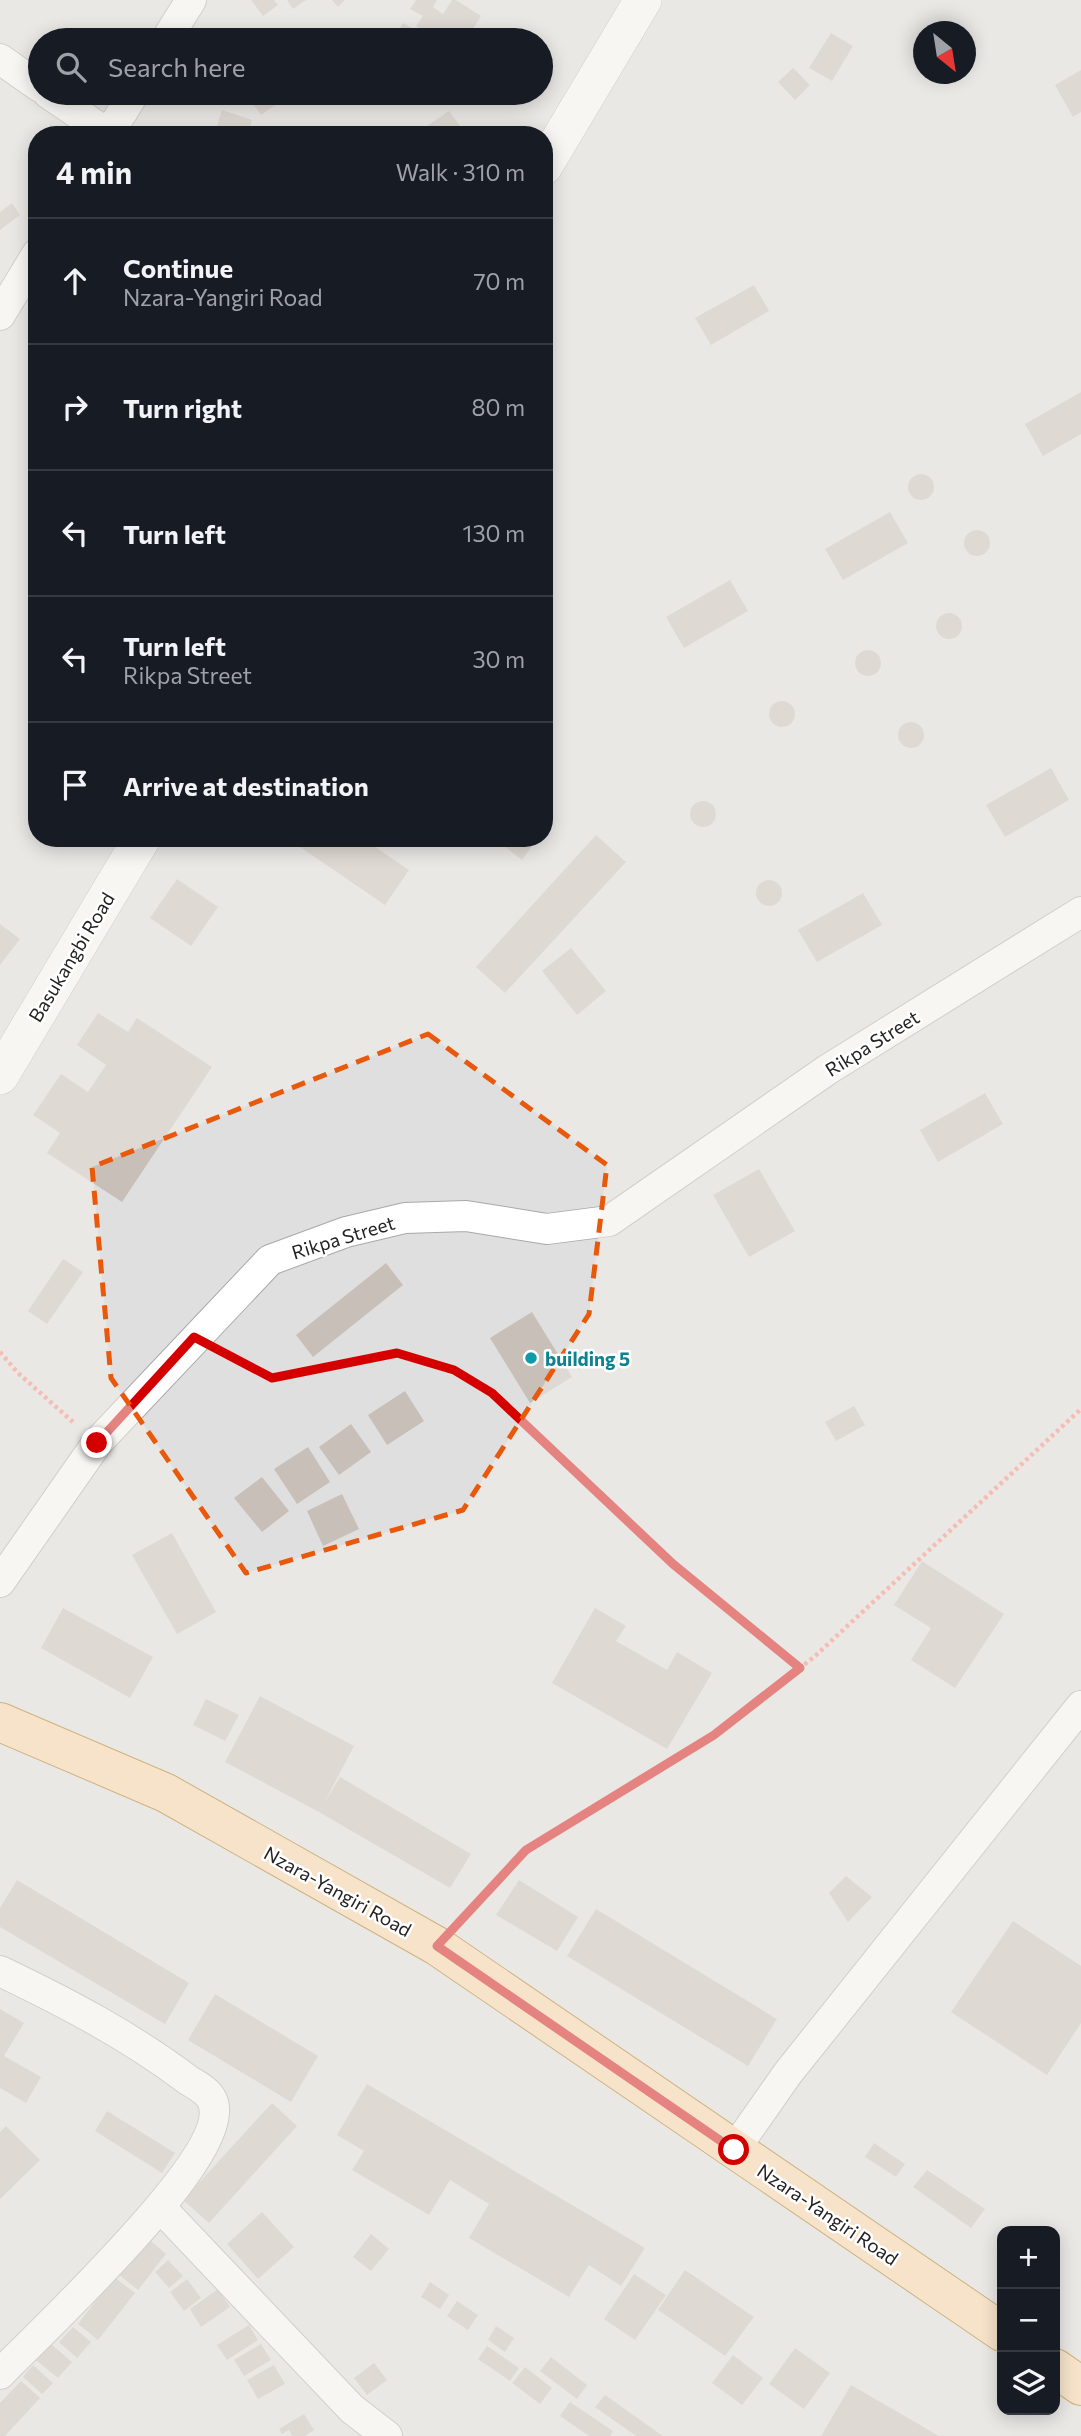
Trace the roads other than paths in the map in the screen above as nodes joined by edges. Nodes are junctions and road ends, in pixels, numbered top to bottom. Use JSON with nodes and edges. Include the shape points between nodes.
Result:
{"nodes":[{"id":1,"x":191,"y":0,"type":"edge"},
{"id":2,"x":643,"y":0,"type":"edge"},
{"id":3,"x":174,"y":28,"type":"edge"},
{"id":4,"x":0,"y":59,"type":"edge"},
{"id":5,"x":28,"y":79,"type":"edge"},
{"id":6,"x":65,"y":105,"type":"edge"},
{"id":7,"x":127,"y":105,"type":"edge"},
{"id":8,"x":95,"y":126,"type":"edge"},
{"id":9,"x":114,"y":126,"type":"edge"},
{"id":10,"x":553,"y":151,"type":"edge"},
{"id":11,"x":28,"y":269,"type":"edge"},
{"id":12,"x":0,"y":315,"type":"edge"},
{"id":13,"x":137,"y":847,"type":"edge"},
{"id":14,"x":1081,"y":912,"type":"edge"},
{"id":15,"x":0,"y":1076,"type":"edge"},
{"id":16,"x":0,"y":1582,"type":"edge"},
{"id":17,"x":1081,"y":1706,"type":"edge"},
{"id":18,"x":0,"y":1722,"type":"edge"},
{"id":19,"x":0,"y":1971,"type":"edge"},
{"id":20,"x":734,"y":2150,"type":"junction"},
{"id":21,"x":161,"y":2208,"type":"junction"},
{"id":22,"x":997,"y":2329,"type":"edge"},
{"id":23,"x":1060,"y":2371,"type":"edge"},
{"id":24,"x":0,"y":2374,"type":"edge"},
{"id":25,"x":1081,"y":2386,"type":"edge"},
{"id":26,"x":387,"y":2436,"type":"edge"}],
"edges":[{"from":1,"to":3,"type":"street"},
{"from":2,"to":10,"type":"street"},
{"from":4,"to":5,"type":"street"},
{"from":6,"to":8,"type":"street"},
{"from":7,"to":9,"type":"street"},
{"from":11,"to":12,"type":"street"},
{"from":13,"to":15,"type":"street","name":"Basukangbi Road"},
{"from":14,"to":16,"type":"street","name":"Rikpa Street","via":[[827,1070],[608,1221],[547,1229],[466,1216],[405,1218],[345,1232],[270,1260],[97,1443]]},
{"from":17,"to":20,"type":"street","via":[[788,2073]]},
{"from":18,"to":20,"type":"main road","name":"Nzara-Yangiri Road","via":[[166,1793],[437,1946]]},
{"from":19,"to":21,"type":"street","via":[[70,2004],[172,2067],[211,2097],[216,2112],[210,2134]]},
{"from":20,"to":22,"type":"main road","name":"Nzara-Yangiri Road"},
{"from":21,"to":24,"type":"street"},
{"from":21,"to":26,"type":"street","via":[[352,2409]]},
{"from":23,"to":25,"type":"main road"}]}
